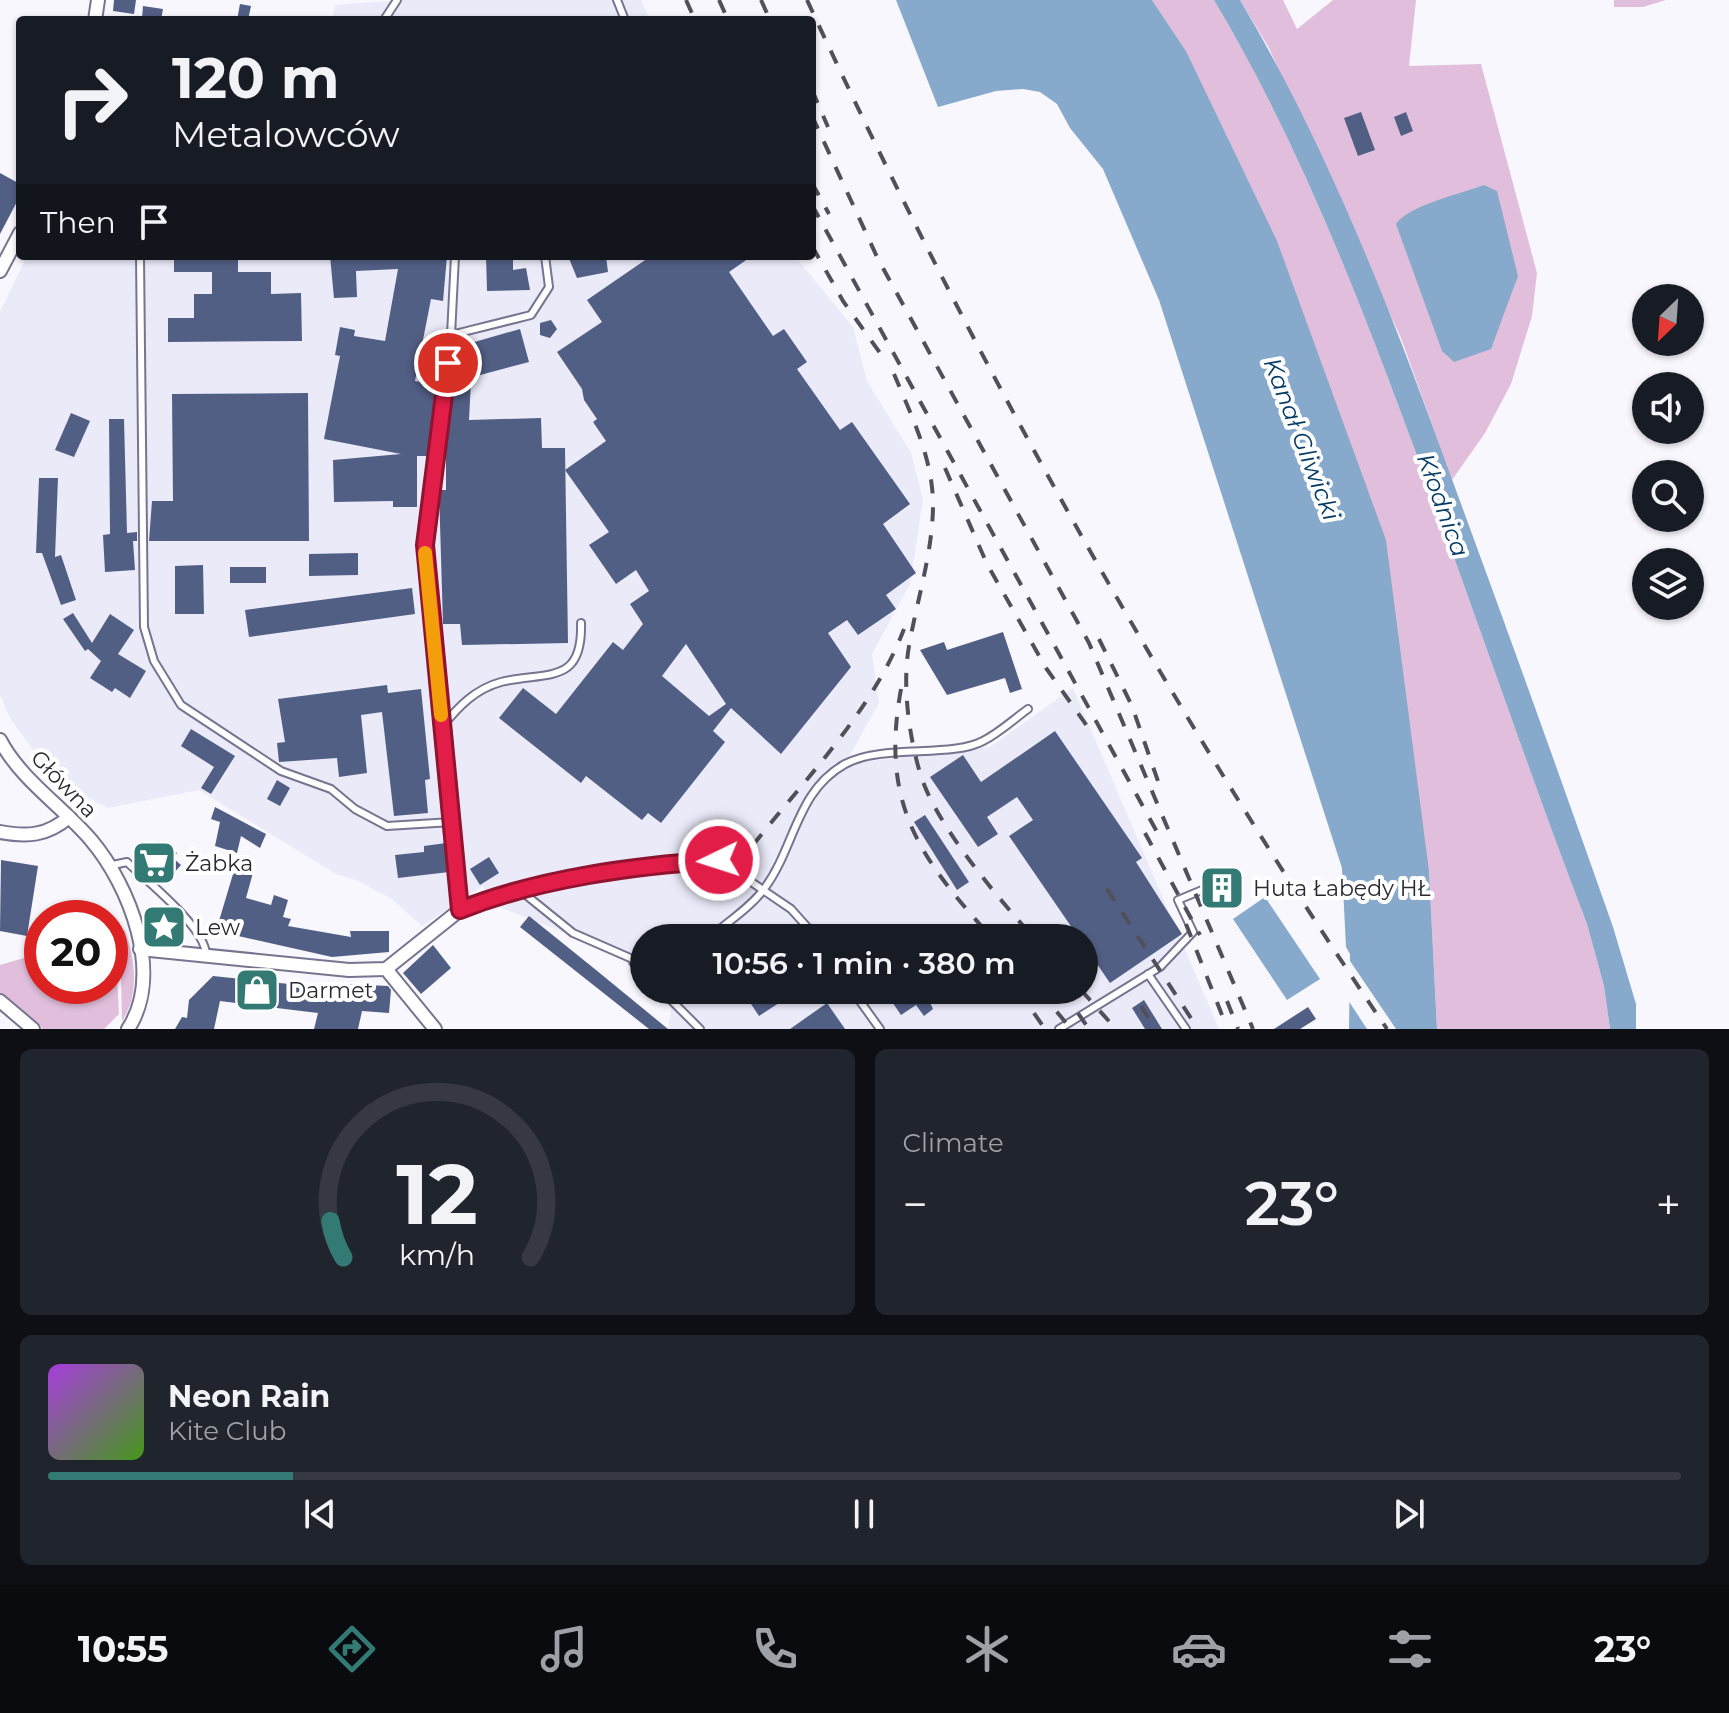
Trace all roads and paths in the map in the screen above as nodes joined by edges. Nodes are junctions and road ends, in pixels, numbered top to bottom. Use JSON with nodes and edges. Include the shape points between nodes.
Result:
{"nodes":[{"id":1,"x":16,"y":241,"type":"edge"},
{"id":2,"x":140,"y":260,"type":"edge"},
{"id":3,"x":455,"y":260,"type":"edge"},
{"id":4,"x":546,"y":260,"type":"edge"},
{"id":5,"x":0,"y":271,"type":"edge"},
{"id":6,"x":451,"y":335,"type":"junction"},
{"id":7,"x":581,"y":623,"type":"dead end"},
{"id":8,"x":1028,"y":709,"type":"dead end"},
{"id":9,"x":442,"y":727,"type":"junction"},
{"id":10,"x":0,"y":740,"type":"edge"},
{"id":11,"x":69,"y":817,"type":"junction"},
{"id":12,"x":452,"y":822,"type":"junction"},
{"id":13,"x":0,"y":832,"type":"edge"},
{"id":14,"x":105,"y":860,"type":"junction"},
{"id":15,"x":1202,"y":890,"type":"dead end"},
{"id":16,"x":521,"y":891,"type":"junction"},
{"id":17,"x":763,"y":891,"type":"junction"},
{"id":18,"x":489,"y":898,"type":"joint"},
{"id":19,"x":460,"y":910,"type":"junction"},
{"id":20,"x":725,"y":924,"type":"edge"},
{"id":21,"x":804,"y":924,"type":"edge"},
{"id":22,"x":140,"y":949,"type":"junction"},
{"id":23,"x":207,"y":956,"type":"junction"},
{"id":24,"x":630,"y":961,"type":"edge"},
{"id":25,"x":386,"y":969,"type":"junction"},
{"id":26,"x":1148,"y":974,"type":"junction"},
{"id":27,"x":0,"y":1001,"type":"edge"},
{"id":28,"x":675,"y":1004,"type":"edge"},
{"id":29,"x":862,"y":1004,"type":"edge"},
{"id":30,"x":33,"y":1029,"type":"edge"},
{"id":31,"x":129,"y":1029,"type":"edge"},
{"id":32,"x":435,"y":1029,"type":"edge"},
{"id":33,"x":700,"y":1029,"type":"edge"},
{"id":34,"x":880,"y":1029,"type":"edge"},
{"id":35,"x":1059,"y":1029,"type":"edge"},
{"id":36,"x":1186,"y":1029,"type":"edge"}],
"edges":[{"from":1,"to":5,"type":"street"},
{"from":2,"to":12,"type":"lane","via":[[144,627],[166,685],[181,705],[281,771],[331,789],[387,826]]},
{"from":3,"to":6,"type":"lane"},
{"from":4,"to":6,"type":"lane","via":[[549,287],[531,315]]},
{"from":6,"to":9,"type":"lane","via":[[425,545]]},
{"from":7,"to":9,"type":"lane","via":[[576,660],[544,678],[501,682],[475,693]]},
{"from":8,"to":17,"type":"lane","via":[[982,743],[866,756],[844,765],[801,809],[790,845]]},
{"from":9,"to":12,"type":"lane"},
{"from":10,"to":11,"type":"street","name":"Główna","via":[[21,770]]},
{"from":11,"to":13,"type":"street","via":[[48,832]]},
{"from":11,"to":14,"type":"street","name":"Główna"},
{"from":12,"to":19,"type":"lane"},
{"from":14,"to":22,"type":"street","name":"Główna","via":[[126,900]]},
{"from":14,"to":23,"type":"lane","via":[[127,862],[195,928]]},
{"from":15,"to":26,"type":"lane","via":[[1178,900],[1193,932]]},
{"from":16,"to":17,"type":"lane","via":[[640,866],[719,860]]},
{"from":16,"to":18,"type":"lane"},
{"from":16,"to":24,"type":"lane","via":[[573,933]]},
{"from":17,"to":20,"type":"lane"},
{"from":17,"to":21,"type":"lane"},
{"from":18,"to":19,"type":"street"},
{"from":19,"to":25,"type":"street"},
{"from":22,"to":23,"type":"street"},
{"from":22,"to":31,"type":"street","name":"Główna","via":[[143,996]]},
{"from":23,"to":25,"type":"street"},
{"from":25,"to":32,"type":"street"},
{"from":26,"to":35,"type":"lane"},
{"from":26,"to":36,"type":"lane"},
{"from":27,"to":30,"type":"street"},
{"from":28,"to":33,"type":"lane"},
{"from":29,"to":34,"type":"lane"}]}
